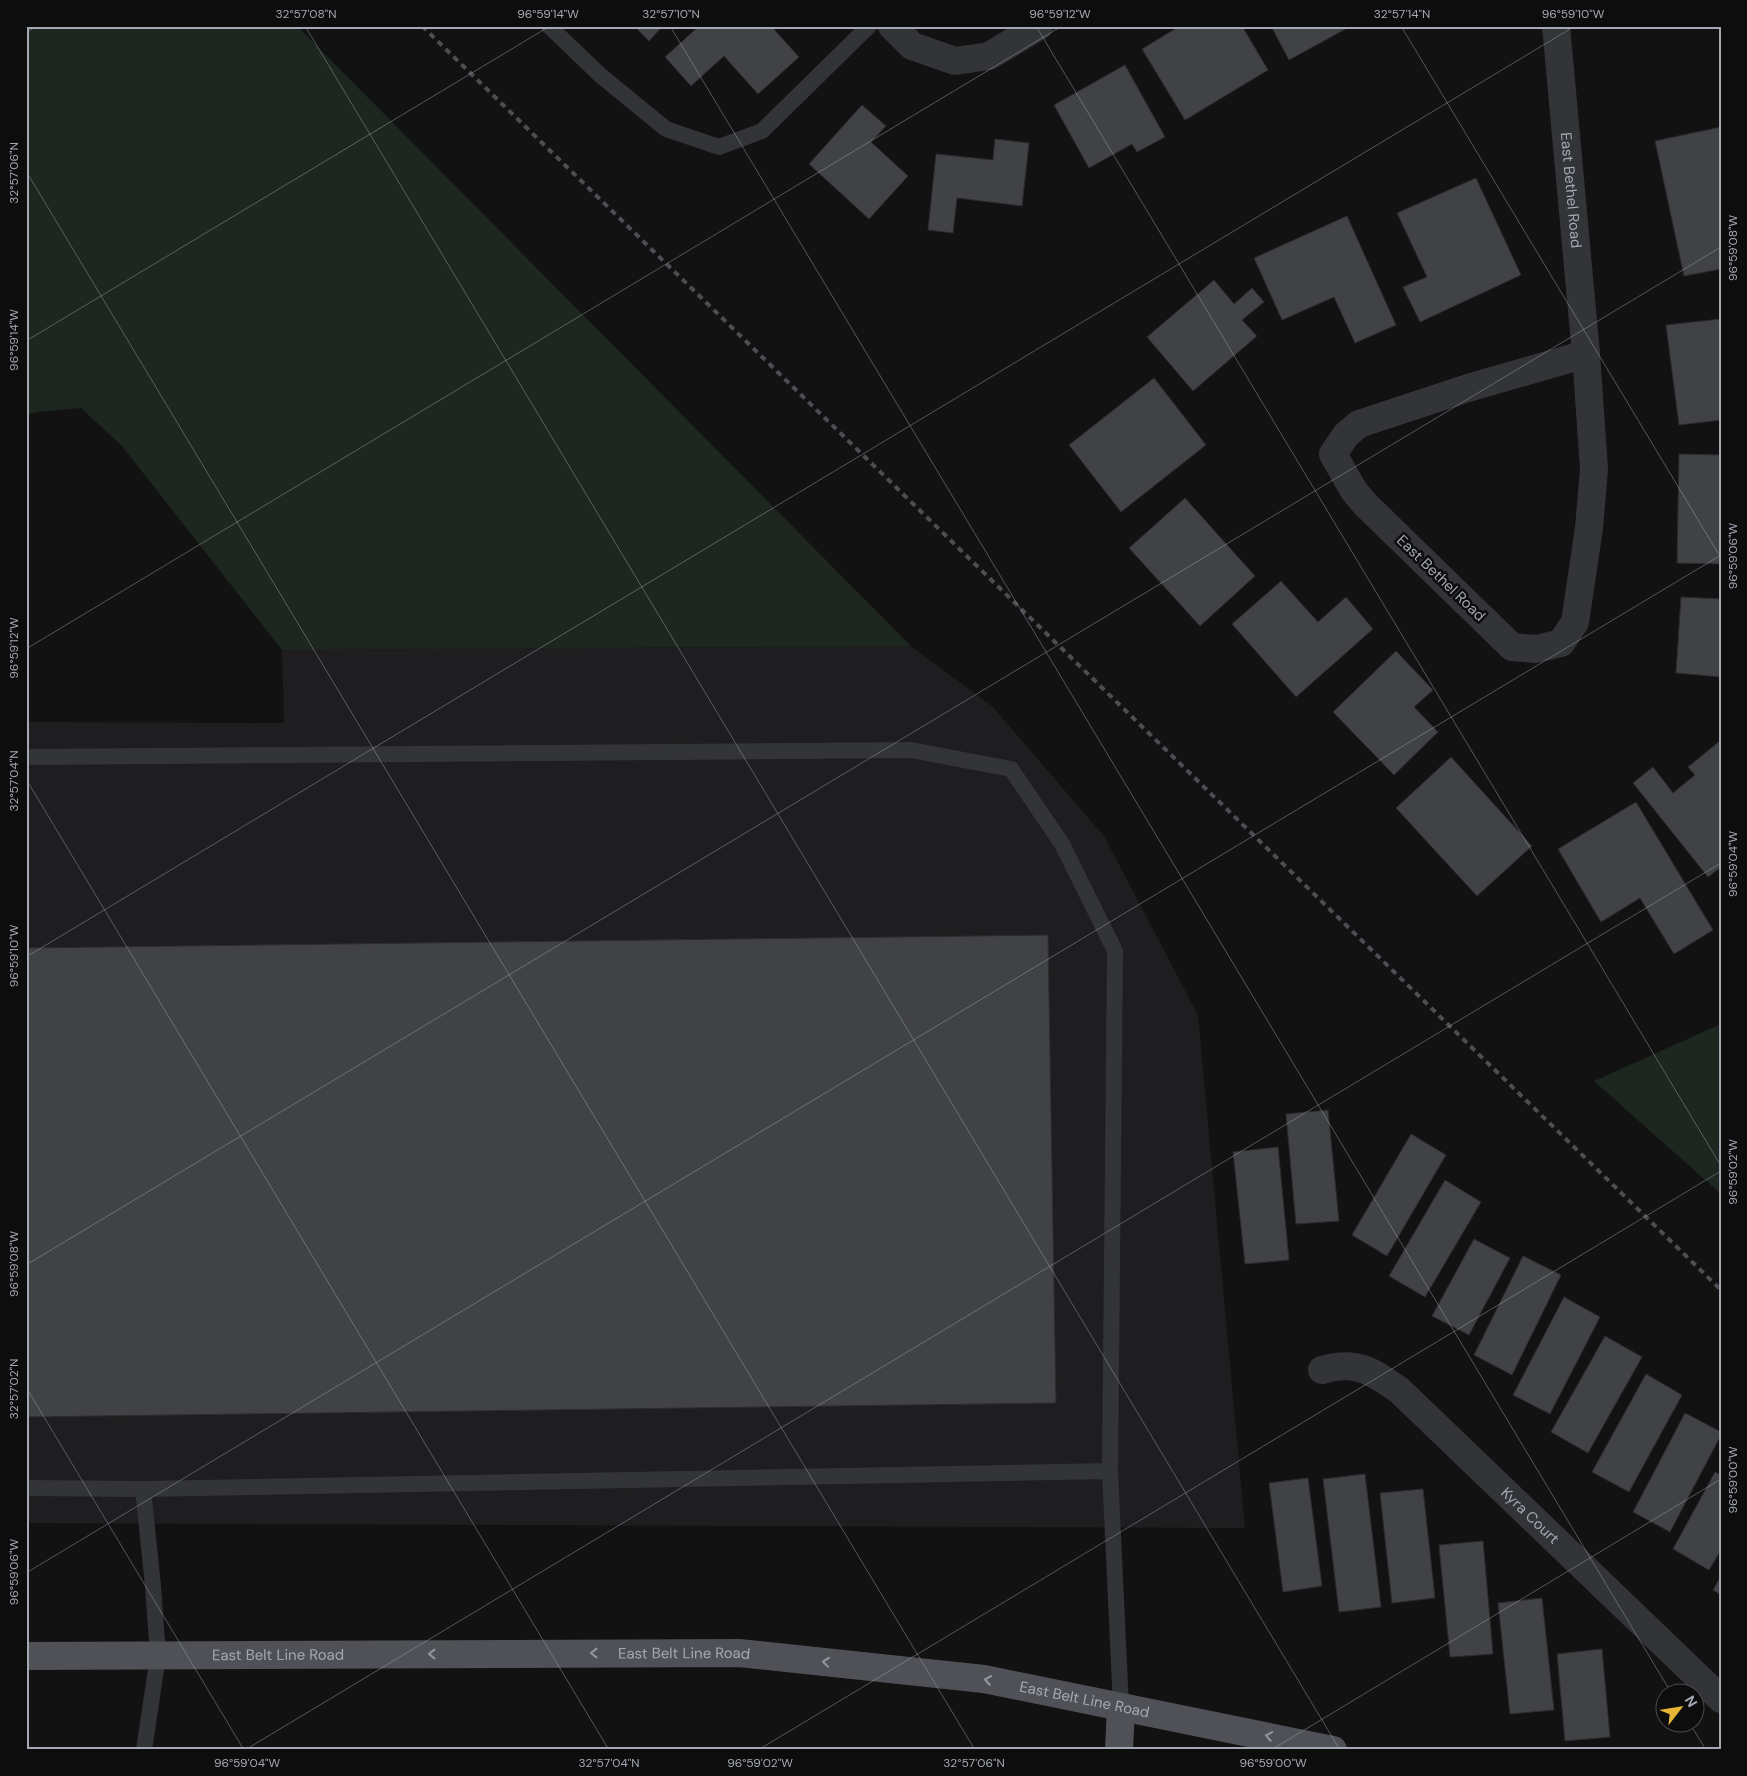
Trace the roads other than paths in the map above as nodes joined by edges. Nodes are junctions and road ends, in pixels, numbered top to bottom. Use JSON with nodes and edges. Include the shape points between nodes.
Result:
{"nodes":[{"id":1,"x":549,"y":26,"type":"edge"},
{"id":2,"x":869,"y":26,"type":"edge"},
{"id":3,"x":892,"y":26,"type":"edge"},
{"id":4,"x":1039,"y":26,"type":"edge"},
{"id":5,"x":1556,"y":26,"type":"edge"},
{"id":6,"x":1586,"y":354,"type":"junction"},
{"id":7,"x":26,"y":757,"type":"edge"},
{"id":8,"x":1322,"y":1370,"type":"dead end"},
{"id":9,"x":1110,"y":1471,"type":"junction"},
{"id":10,"x":26,"y":1488,"type":"edge"},
{"id":11,"x":144,"y":1489,"type":"junction"},
{"id":12,"x":26,"y":1656,"type":"edge"},
{"id":13,"x":158,"y":1656,"type":"junction"},
{"id":14,"x":1721,"y":1699,"type":"edge"},
{"id":15,"x":1122,"y":1706,"type":"junction"},
{"id":16,"x":144,"y":1750,"type":"edge"},
{"id":17,"x":1119,"y":1750,"type":"edge"},
{"id":18,"x":1333,"y":1750,"type":"edge"}],
"edges":[{"from":1,"to":2,"type":"lane","via":[[600,76],[666,129],[719,147],[762,131]]},
{"from":3,"to":4,"type":"street","via":[[912,46],[955,61],[989,56]]},
{"from":5,"to":6,"type":"street","name":"East Bethel Road"},
{"from":6,"to":6,"type":"street","name":"East Bethel Road","via":[[1594,469],[1575,622],[1561,643],[1536,649],[1512,647],[1366,505],[1333,454],[1346,435],[1359,424]]},
{"from":7,"to":9,"type":"lane","via":[[911,750],[1011,769],[1062,844],[1116,951]]},
{"from":8,"to":14,"type":"street","name":"Kyra Court","via":[[1340,1365],[1359,1368],[1377,1375],[1398,1390]]},
{"from":9,"to":11,"type":"lane"},
{"from":9,"to":15,"type":"lane"},
{"from":10,"to":11,"type":"lane"},
{"from":11,"to":13,"type":"lane"},
{"from":12,"to":13,"type":"main road","name":"East Belt Line Road"},
{"from":15,"to":13,"type":"main road","name":"East Belt Line Road","one_way":true,"via":[[984,1679],[739,1653]]},
{"from":13,"to":16,"type":"lane"},
{"from":15,"to":17,"type":"main road"},
{"from":18,"to":15,"type":"main road","name":"East Belt Line Road","one_way":true}]}
